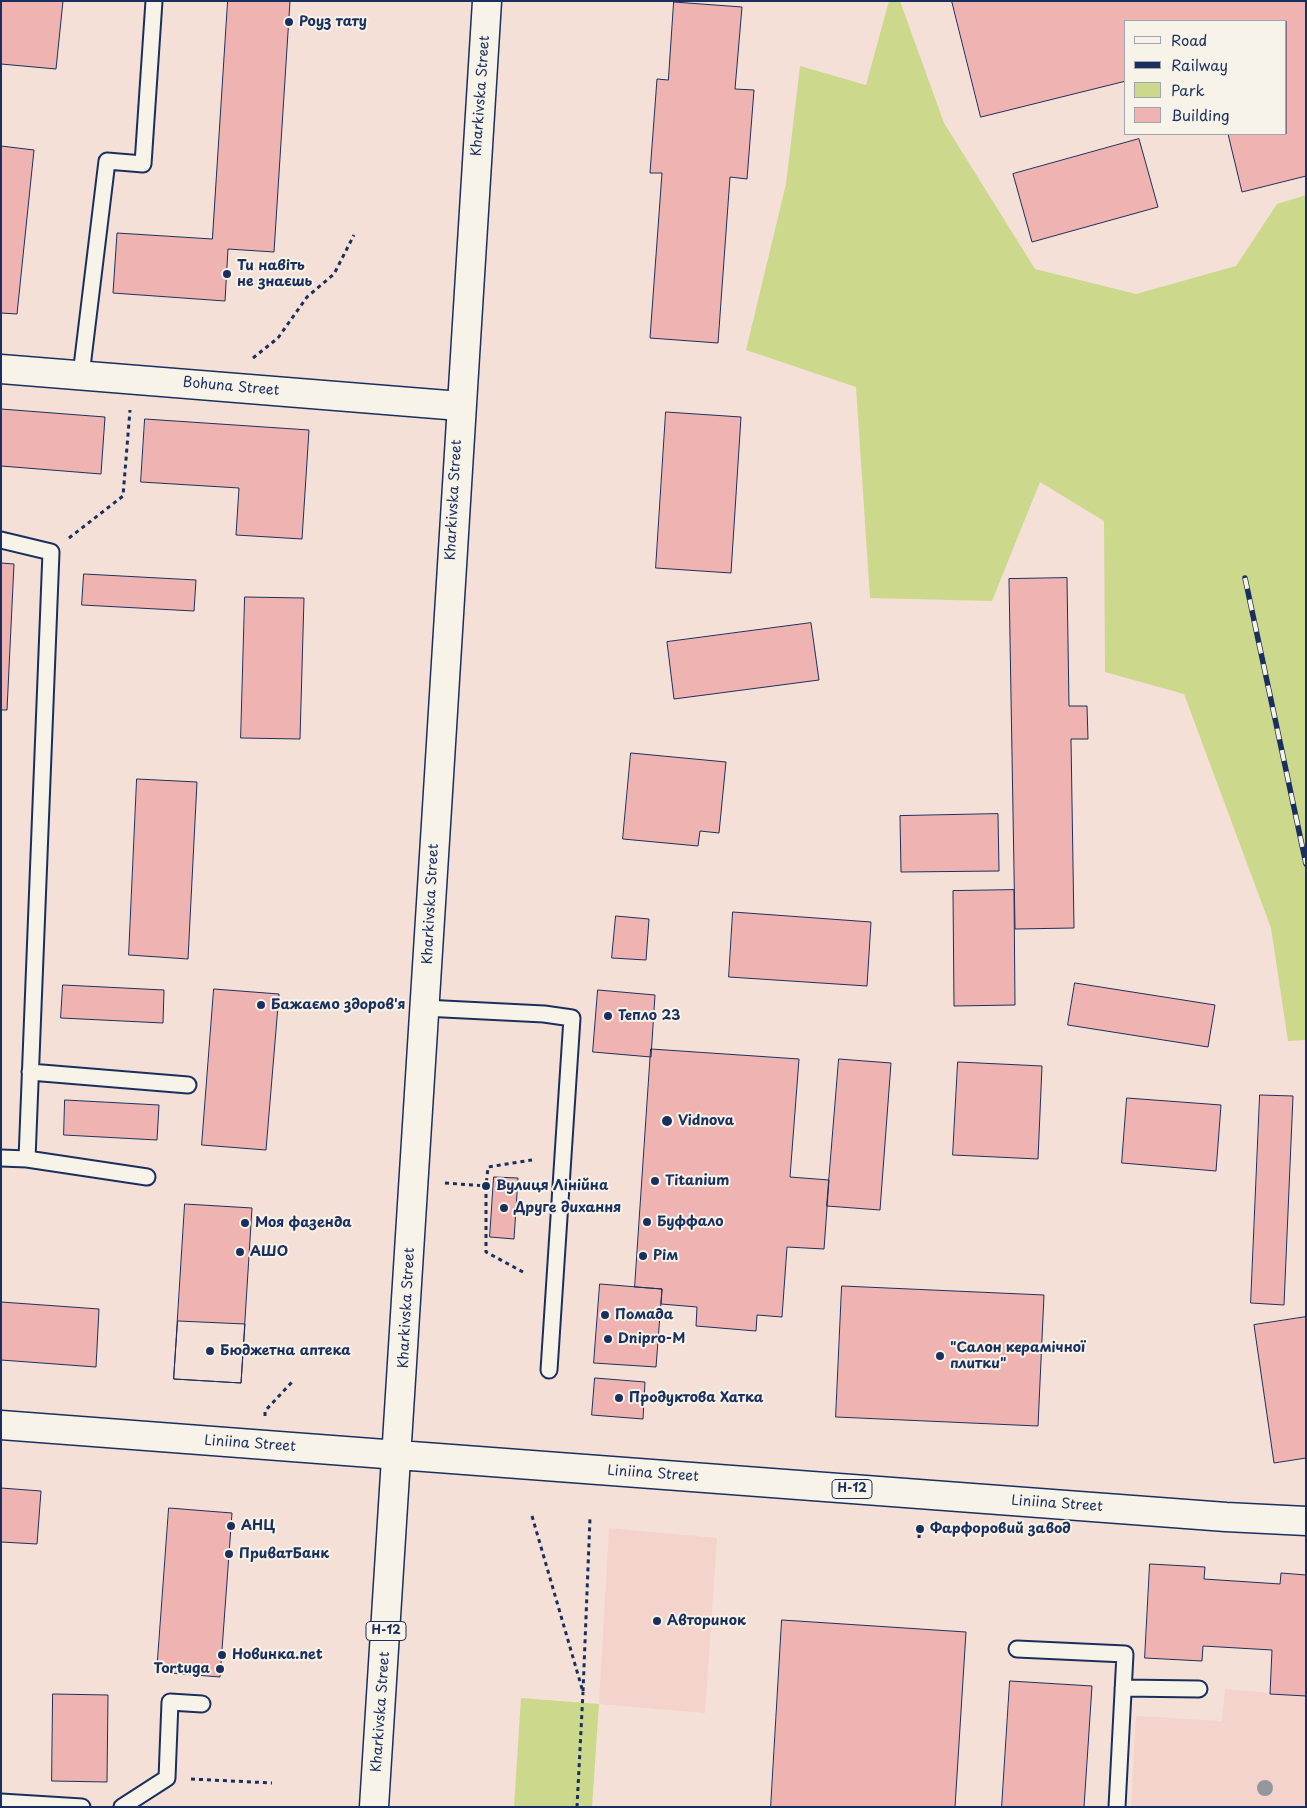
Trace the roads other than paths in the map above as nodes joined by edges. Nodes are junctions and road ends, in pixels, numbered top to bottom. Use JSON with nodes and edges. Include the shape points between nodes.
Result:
{"nodes":[{"id":1,"x":154,"y":1,"type":"edge"},
{"id":2,"x":487,"y":1,"type":"edge"},
{"id":3,"x":1,"y":369,"type":"edge"},
{"id":4,"x":81,"y":375,"type":"junction"},
{"id":5,"x":460,"y":406,"type":"junction"},
{"id":6,"x":1,"y":540,"type":"edge"},
{"id":7,"x":424,"y":1008,"type":"junction"},
{"id":8,"x":30,"y":1072,"type":"junction"},
{"id":9,"x":188,"y":1085,"type":"dead end"},
{"id":10,"x":1,"y":1158,"type":"edge"},
{"id":11,"x":27,"y":1159,"type":"junction"},
{"id":12,"x":147,"y":1177,"type":"dead end"},
{"id":13,"x":549,"y":1370,"type":"dead end"},
{"id":14,"x":1,"y":1425,"type":"edge"},
{"id":15,"x":398,"y":1455,"type":"junction"},
{"id":16,"x":1306,"y":1521,"type":"edge"},
{"id":17,"x":1017,"y":1648,"type":"dead end"},
{"id":18,"x":1123,"y":1688,"type":"junction"},
{"id":19,"x":1199,"y":1689,"type":"dead end"},
{"id":20,"x":202,"y":1704,"type":"dead end"},
{"id":21,"x":1,"y":1802,"type":"edge"},
{"id":22,"x":82,"y":1807,"type":"edge"},
{"id":23,"x":122,"y":1807,"type":"edge"},
{"id":24,"x":374,"y":1807,"type":"edge"},
{"id":25,"x":1118,"y":1807,"type":"edge"}],
"edges":[{"from":1,"to":4,"type":"lane","via":[[143,164],[107,161]]},
{"from":2,"to":5,"type":"main road","name":"Kharkivska Street"},
{"from":3,"to":4,"type":"main road","name":"Bohuna Street"},
{"from":4,"to":5,"type":"main road","name":"Bohuna Street"},
{"from":5,"to":7,"type":"main road","name":"Kharkivska Street"},
{"from":6,"to":8,"type":"lane","via":[[51,552]]},
{"from":7,"to":13,"type":"lane","via":[[572,1018]]},
{"from":7,"to":15,"type":"main road","name":"Kharkivska Street"},
{"from":8,"to":9,"type":"lane"},
{"from":8,"to":11,"type":"lane"},
{"from":10,"to":11,"type":"lane"},
{"from":11,"to":12,"type":"lane"},
{"from":14,"to":15,"type":"main road","name":"Liniina Street"},
{"from":15,"to":16,"type":"main road","name":"Liniina Street","number":"Н-12"},
{"from":15,"to":24,"type":"main road","name":"Kharkivska Street","number":"Н-12"},
{"from":17,"to":18,"type":"lane","via":[[1125,1654]]},
{"from":18,"to":19,"type":"lane"},
{"from":18,"to":25,"type":"lane"},
{"from":20,"to":23,"type":"lane","via":[[170,1702],[167,1778]]},
{"from":21,"to":22,"type":"lane"}]}
